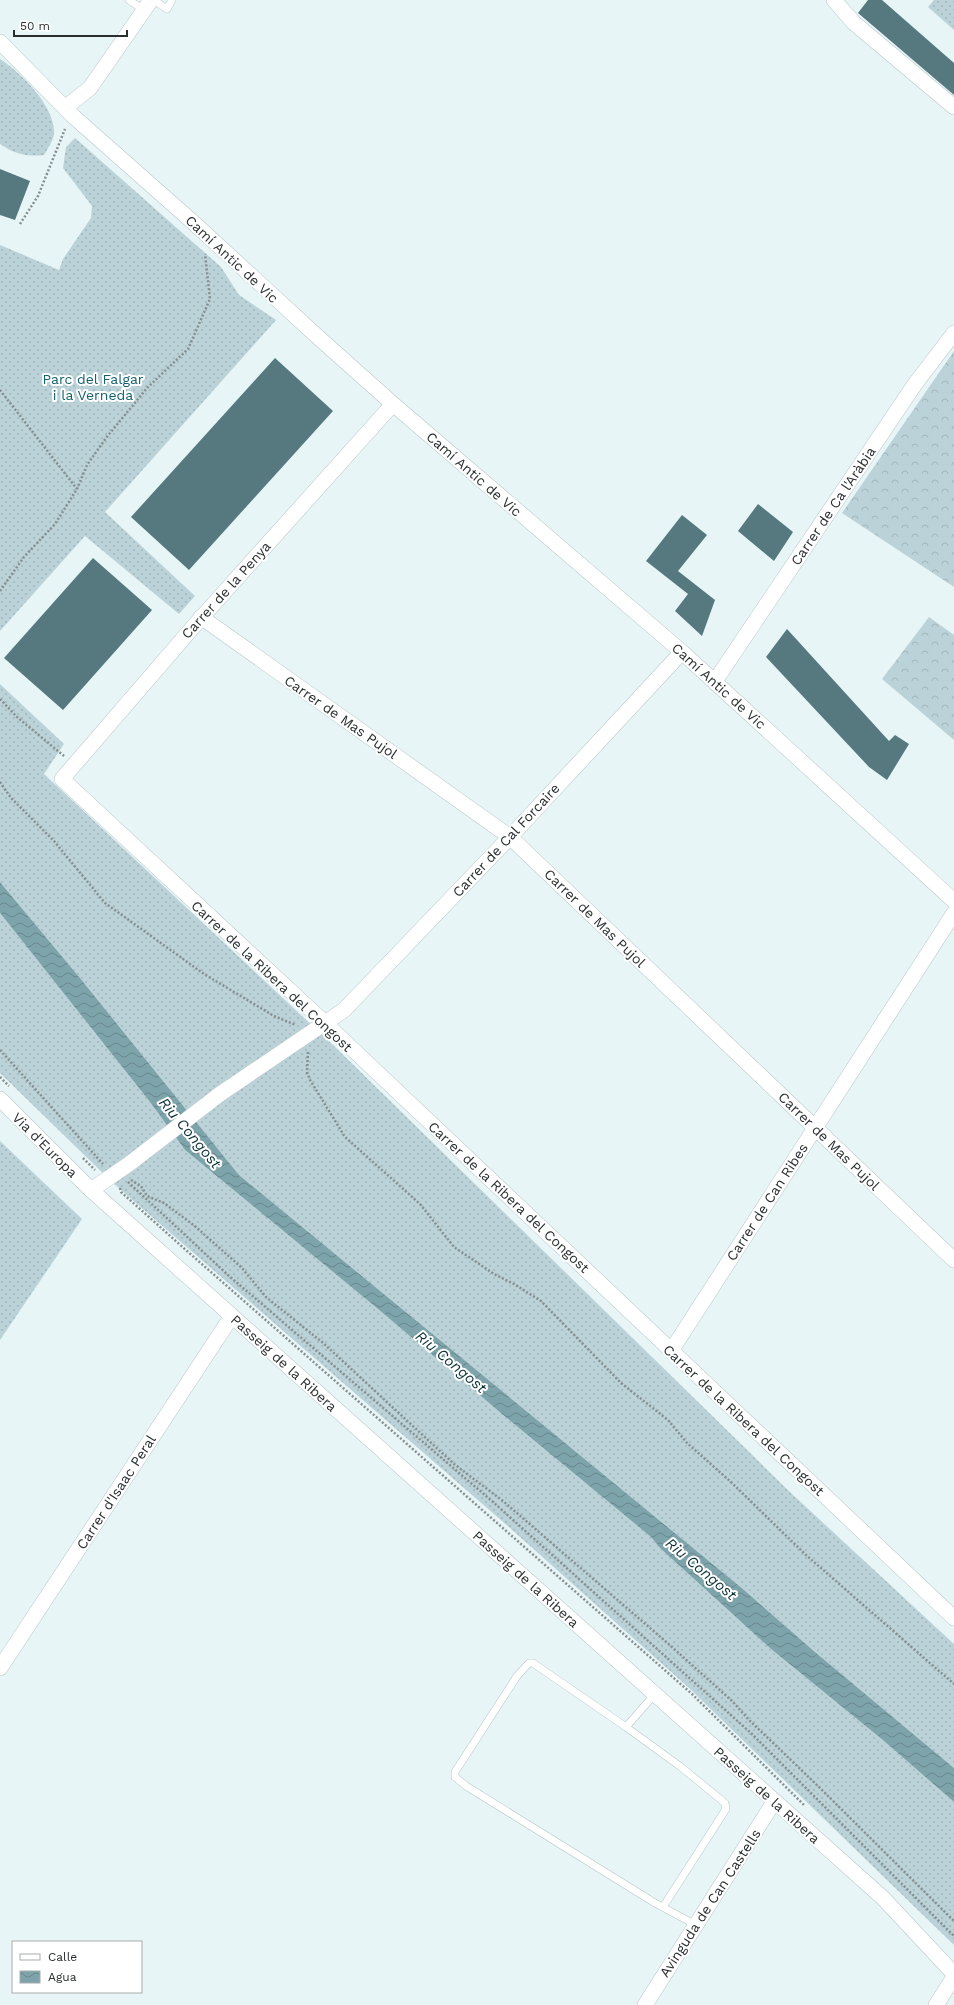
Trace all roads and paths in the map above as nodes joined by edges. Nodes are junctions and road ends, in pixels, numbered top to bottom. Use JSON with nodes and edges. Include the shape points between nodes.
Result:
{"nodes":[{"id":1,"x":129,"y":0,"type":"edge"},
{"id":2,"x":172,"y":0,"type":"edge"},
{"id":3,"x":840,"y":2,"type":"edge"},
{"id":4,"x":150,"y":4,"type":"edge"},
{"id":5,"x":0,"y":42,"type":"edge"},
{"id":6,"x":954,"y":106,"type":"edge"},
{"id":7,"x":70,"y":112,"type":"junction"},
{"id":8,"x":20,"y":224,"type":"dead end"},
{"id":9,"x":205,"y":233,"type":"junction"},
{"id":10,"x":954,"y":332,"type":"edge"},
{"id":11,"x":0,"y":390,"type":"edge"},
{"id":12,"x":393,"y":404,"type":"junction"},
{"id":13,"x":77,"y":489,"type":"junction"},
{"id":14,"x":0,"y":591,"type":"edge"},
{"id":15,"x":201,"y":617,"type":"junction"},
{"id":16,"x":682,"y":652,"type":"junction"},
{"id":17,"x":715,"y":681,"type":"junction"},
{"id":18,"x":0,"y":699,"type":"edge"},
{"id":19,"x":73,"y":764,"type":"junction"},
{"id":20,"x":62,"y":778,"type":"joint"},
{"id":21,"x":0,"y":782,"type":"edge"},
{"id":22,"x":510,"y":837,"type":"junction"},
{"id":23,"x":954,"y":901,"type":"edge"},
{"id":24,"x":954,"y":913,"type":"edge"},
{"id":25,"x":325,"y":1023,"type":"junction"},
{"id":26,"x":311,"y":1032,"type":"junction"},
{"id":27,"x":0,"y":1050,"type":"edge"},
{"id":28,"x":0,"y":1099,"type":"edge"},
{"id":29,"x":815,"y":1128,"type":"junction"},
{"id":30,"x":123,"y":1171,"type":"junction"},
{"id":31,"x":91,"y":1190,"type":"junction"},
{"id":32,"x":954,"y":1260,"type":"edge"},
{"id":33,"x":232,"y":1316,"type":"junction"},
{"id":34,"x":671,"y":1350,"type":"junction"},
{"id":35,"x":954,"y":1618,"type":"edge"},
{"id":36,"x":0,"y":1668,"type":"edge"},
{"id":37,"x":954,"y":1684,"type":"edge"},
{"id":38,"x":655,"y":1694,"type":"junction"},
{"id":39,"x":626,"y":1727,"type":"junction"},
{"id":40,"x":774,"y":1802,"type":"junction"},
{"id":41,"x":809,"y":1810,"type":"dead end"},
{"id":42,"x":663,"y":1907,"type":"junction"},
{"id":43,"x":954,"y":1921,"type":"edge"},
{"id":44,"x":696,"y":1925,"type":"junction"},
{"id":45,"x":954,"y":1936,"type":"edge"},
{"id":46,"x":954,"y":1974,"type":"edge"},
{"id":47,"x":954,"y":1978,"type":"edge"},
{"id":48,"x":645,"y":2005,"type":"edge"},
{"id":49,"x":936,"y":2005,"type":"edge"}],
"edges":[{"from":1,"to":4,"type":"lane"},
{"from":2,"to":4,"type":"lane","via":[[168,9]]},
{"from":3,"to":6,"type":"street","via":[[854,23]]},
{"from":4,"to":7,"type":"street"},
{"from":5,"to":7,"type":"street","name":"Camí Antic de Vic"},
{"from":7,"to":8,"type":"path","via":[[38,196]]},
{"from":7,"to":9,"type":"street","name":"Camí Antic de Vic"},
{"from":9,"to":12,"type":"street","name":"Camí Antic de Vic"},
{"from":9,"to":13,"type":"path","via":[[210,298],[188,349],[147,388],[106,438],[87,465]]},
{"from":10,"to":17,"type":"street","name":"Carrer de Ca l'Aràbia","via":[[915,384]]},
{"from":11,"to":13,"type":"path"},
{"from":12,"to":15,"type":"street","name":"Carrer de la Penya"},
{"from":12,"to":16,"type":"street","name":"Camí Antic de Vic"},
{"from":13,"to":14,"type":"path","via":[[55,524],[24,557]]},
{"from":15,"to":19,"type":"street","name":"Carrer de la Penya"},
{"from":15,"to":22,"type":"street","name":"Carrer de Mas Pujol"},
{"from":16,"to":17,"type":"street","name":"Camí Antic de Vic"},
{"from":16,"to":22,"type":"street","name":"Carrer de Cal Forcaire"},
{"from":17,"to":23,"type":"street","name":"Camí Antic de Vic"},
{"from":18,"to":19,"type":"path"},
{"from":19,"to":20,"type":"street","name":"Carrer de la Penya"},
{"from":20,"to":25,"type":"street","name":"Carrer de la Ribera del Congost"},
{"from":21,"to":26,"type":"path","via":[[11,798],[54,841],[105,903],[204,974],[274,1016]]},
{"from":22,"to":25,"type":"street","name":"Carrer de Cal Forcaire","via":[[344,1010]]},
{"from":22,"to":29,"type":"street","name":"Carrer de Mas Pujol"},
{"from":24,"to":29,"type":"street","name":"Carrer de Can Ribes"},
{"from":25,"to":26,"type":"street","name":"Carrer de Cal Forcaire"},
{"from":25,"to":34,"type":"street","name":"Carrer de la Ribera del Congost"},
{"from":26,"to":30,"type":"street","name":"Carrer de Cal Forcaire","via":[[220,1094]]},
{"from":26,"to":37,"type":"path","via":[[307,1072],[345,1137],[420,1204],[454,1247],[541,1302],[621,1384],[668,1420],[687,1444],[731,1482],[806,1555]]},
{"from":27,"to":30,"type":"path","via":[[102,1163]]},
{"from":28,"to":31,"type":"street","name":"Via d'Europa"},
{"from":29,"to":32,"type":"street","name":"Carrer de Mas Pujol"},
{"from":29,"to":34,"type":"street","name":"Carrer de Can Ribes"},
{"from":30,"to":31,"type":"street","name":"Carrer de Cal Forcaire"},
{"from":30,"to":41,"type":"path","via":[[121,1192],[692,1694]]},
{"from":30,"to":43,"type":"path","via":[[128,1178],[141,1186],[147,1196],[164,1203],[196,1227],[242,1268],[266,1297],[322,1342],[454,1464],[504,1501],[678,1652],[732,1701],[750,1722]]},
{"from":30,"to":45,"type":"path","via":[[228,1275],[492,1502],[752,1734]]},
{"from":31,"to":33,"type":"street","name":"Passeig de la Ribera"},
{"from":33,"to":36,"type":"street","name":"Carrer d'Isaac Peral"},
{"from":33,"to":38,"type":"street","name":"Passeig de la Ribera"},
{"from":34,"to":35,"type":"street","name":"Carrer de la Ribera del Congost"},
{"from":38,"to":39,"type":"lane"},
{"from":38,"to":40,"type":"street","name":"Passeig de la Ribera"},
{"from":39,"to":42,"type":"lane","via":[[725,1803],[726,1809]]},
{"from":39,"to":42,"type":"lane","via":[[533,1663],[529,1663],[517,1676],[455,1772],[455,1777]]},
{"from":40,"to":44,"type":"street","name":"Avinguda de Can Castells"},
{"from":40,"to":46,"type":"street","name":"Passeig de la Ribera","via":[[883,1898]]},
{"from":42,"to":44,"type":"lane"},
{"from":44,"to":48,"type":"street","name":"Avinguda de Can Castells"},
{"from":47,"to":49,"type":"street"}]}
